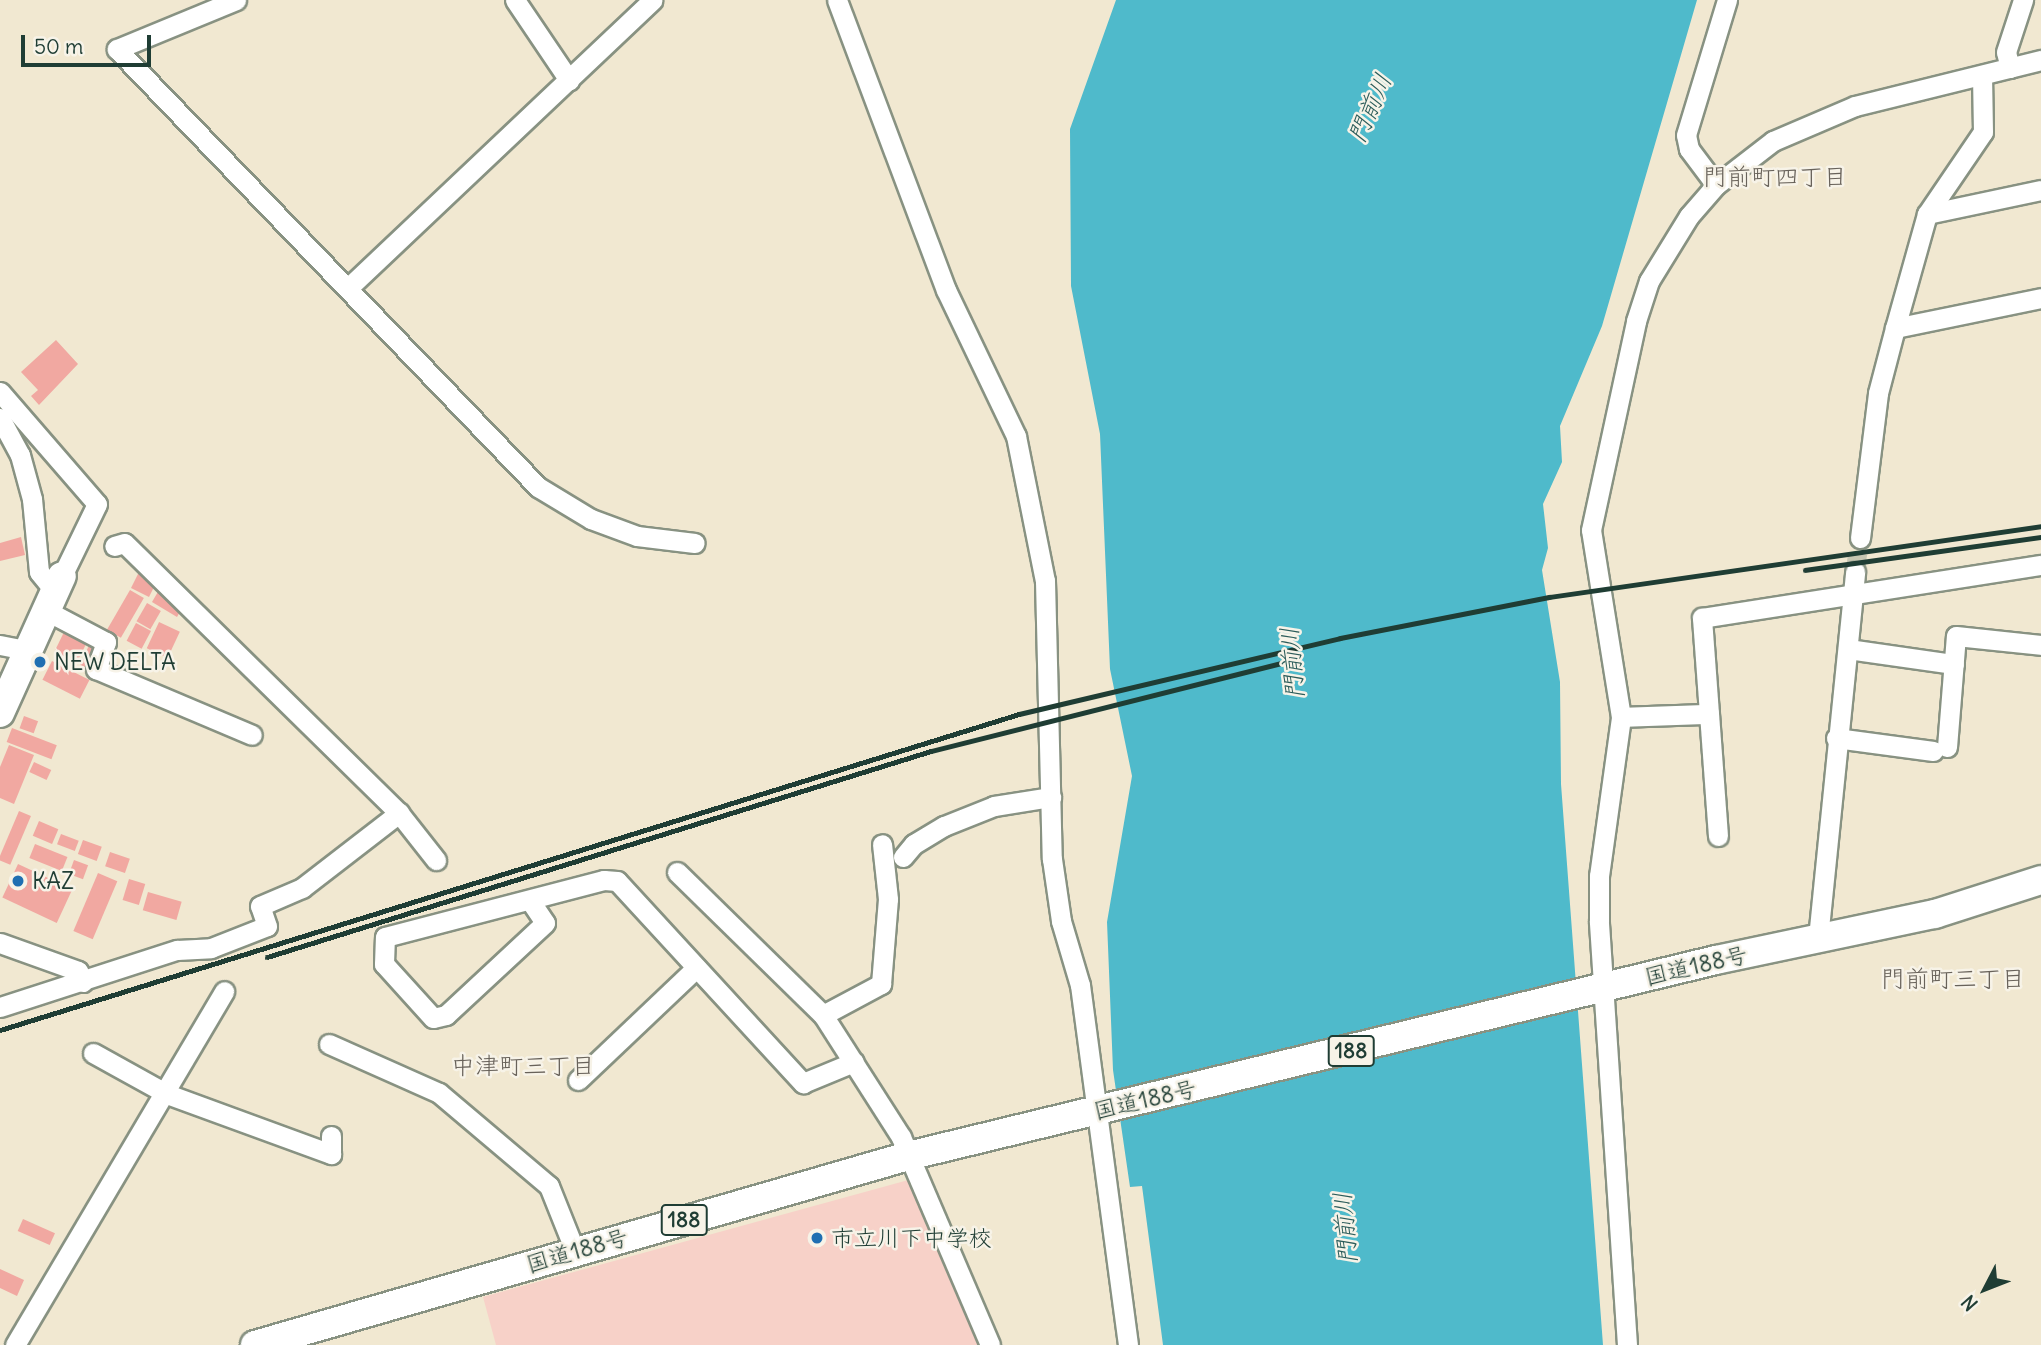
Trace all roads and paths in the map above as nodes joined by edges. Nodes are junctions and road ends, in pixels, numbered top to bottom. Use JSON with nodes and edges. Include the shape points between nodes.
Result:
{"nodes":[{"id":1,"x":236,"y":0,"type":"edge"},
{"id":2,"x":515,"y":0,"type":"edge"},
{"id":3,"x":653,"y":0,"type":"edge"},
{"id":4,"x":837,"y":0,"type":"edge"},
{"id":5,"x":1727,"y":0,"type":"edge"},
{"id":6,"x":2023,"y":0,"type":"edge"},
{"id":7,"x":2041,"y":60,"type":"edge"},
{"id":8,"x":2010,"y":68,"type":"junction"},
{"id":9,"x":1982,"y":76,"type":"junction"},
{"id":10,"x":569,"y":80,"type":"junction"},
{"id":11,"x":1716,"y":184,"type":"junction"},
{"id":12,"x":2041,"y":190,"type":"edge"},
{"id":13,"x":1927,"y":214,"type":"junction"},
{"id":14,"x":348,"y":288,"type":"junction"},
{"id":15,"x":2041,"y":298,"type":"edge"},
{"id":16,"x":1895,"y":328,"type":"junction"},
{"id":17,"x":0,"y":392,"type":"edge"},
{"id":18,"x":0,"y":418,"type":"edge"},
{"id":19,"x":1860,"y":538,"type":"tunnel mouth"},
{"id":20,"x":695,"y":544,"type":"dead end"},
{"id":21,"x":114,"y":546,"type":"dead end"},
{"id":22,"x":2041,"y":565,"type":"edge"},
{"id":23,"x":1855,"y":572,"type":"tunnel mouth"},
{"id":24,"x":53,"y":591,"type":"junction"},
{"id":25,"x":1853,"y":595,"type":"junction"},
{"id":26,"x":2041,"y":645,"type":"edge"},
{"id":27,"x":13,"y":647,"type":"edge"},
{"id":28,"x":1848,"y":649,"type":"junction"},
{"id":29,"x":1954,"y":664,"type":"junction"},
{"id":30,"x":0,"y":713,"type":"edge"},
{"id":31,"x":1709,"y":714,"type":"junction"},
{"id":32,"x":1621,"y":717,"type":"junction"},
{"id":33,"x":252,"y":735,"type":"dead end"},
{"id":34,"x":1836,"y":738,"type":"junction"},
{"id":35,"x":1051,"y":797,"type":"junction"},
{"id":36,"x":399,"y":813,"type":"junction"},
{"id":37,"x":1718,"y":836,"type":"dead end"},
{"id":38,"x":882,"y":844,"type":"dead end"},
{"id":39,"x":903,"y":857,"type":"dead end"},
{"id":40,"x":436,"y":860,"type":"dead end"},
{"id":41,"x":677,"y":872,"type":"dead end"},
{"id":42,"x":2041,"y":880,"type":"edge"},
{"id":43,"x":531,"y":902,"type":"junction"},
{"id":44,"x":1818,"y":938,"type":"junction"},
{"id":45,"x":0,"y":943,"type":"edge"},
{"id":46,"x":696,"y":968,"type":"junction"},
{"id":47,"x":83,"y":982,"type":"junction"},
{"id":48,"x":224,"y":991,"type":"dead end"},
{"id":49,"x":1595,"y":991,"type":"junction"},
{"id":50,"x":0,"y":1007,"type":"edge"},
{"id":51,"x":823,"y":1015,"type":"junction"},
{"id":52,"x":329,"y":1044,"type":"dead end"},
{"id":53,"x":93,"y":1053,"type":"dead end"},
{"id":54,"x":854,"y":1062,"type":"junction"},
{"id":55,"x":578,"y":1080,"type":"dead end"},
{"id":56,"x":167,"y":1094,"type":"junction"},
{"id":57,"x":1105,"y":1110,"type":"junction"},
{"id":58,"x":331,"y":1136,"type":"dead end"},
{"id":59,"x":908,"y":1156,"type":"junction"},
{"id":60,"x":575,"y":1251,"type":"junction"},
{"id":61,"x":15,"y":1345,"type":"edge"},
{"id":62,"x":256,"y":1345,"type":"edge"},
{"id":63,"x":990,"y":1345,"type":"edge"},
{"id":64,"x":1128,"y":1345,"type":"edge"},
{"id":65,"x":1627,"y":1345,"type":"edge"}],
"edges":[{"from":1,"to":14,"type":"street","via":[[117,49]]},
{"from":2,"to":10,"type":"street"},
{"from":3,"to":10,"type":"street"},
{"from":4,"to":35,"type":"street","via":[[946,290],[1016,436],[1045,581]]},
{"from":5,"to":11,"type":"street","via":[[1686,135],[1689,149]]},
{"from":6,"to":8,"type":"street","via":[[2006,52]]},
{"from":7,"to":8,"type":"street"},
{"from":8,"to":9,"type":"street"},
{"from":9,"to":11,"type":"street","via":[[1855,106],[1812,122],[1773,141]]},
{"from":9,"to":13,"type":"street","via":[[1983,132]]},
{"from":10,"to":14,"type":"street"},
{"from":11,"to":32,"type":"street","via":[[1670,243],[1649,281],[1596,488],[1592,559],[1617,675]]},
{"from":12,"to":13,"type":"street"},
{"from":13,"to":16,"type":"street"},
{"from":14,"to":20,"type":"street","via":[[538,487],[591,519],[636,536]]},
{"from":15,"to":16,"type":"street"},
{"from":16,"to":19,"type":"street","via":[[1878,393]]},
{"from":17,"to":24,"type":"street","via":[[97,504]]},
{"from":18,"to":24,"type":"street","via":[[20,455],[32,499],[39,572]]},
{"from":21,"to":36,"type":"street","via":[[124,543]]},
{"from":22,"to":25,"type":"street"},
{"from":23,"to":25,"type":"street"},
{"from":24,"to":27,"type":"highway"},
{"from":24,"to":33,"type":"street","via":[[106,642],[96,668]]},
{"from":25,"to":28,"type":"street"},
{"from":25,"to":31,"type":"street","via":[[1702,618]]},
{"from":26,"to":29,"type":"street","via":[[1956,636]]},
{"from":27,"to":30,"type":"highway"},
{"from":28,"to":29,"type":"street"},
{"from":28,"to":34,"type":"street"},
{"from":29,"to":34,"type":"street","via":[[1940,749]]},
{"from":31,"to":32,"type":"street"},
{"from":31,"to":37,"type":"street"},
{"from":32,"to":49,"type":"street","via":[[1599,876]]},
{"from":34,"to":44,"type":"street"},
{"from":35,"to":39,"type":"street","via":[[994,806],[944,826],[914,844]]},
{"from":35,"to":57,"type":"street","via":[[1052,859],[1061,921],[1080,985]]},
{"from":36,"to":40,"type":"street"},
{"from":36,"to":47,"type":"street","via":[[302,888],[260,906],[267,926],[211,948],[177,950]]},
{"from":38,"to":51,"type":"street","via":[[888,899],[881,984]]},
{"from":41,"to":51,"type":"street"},
{"from":42,"to":44,"type":"highway","name":"国道188号","number":"188","via":[[1935,914]]},
{"from":43,"to":43,"type":"street","via":[[385,937],[384,964],[433,1018],[446,1015],[545,923]]},
{"from":43,"to":46,"type":"street","via":[[604,880],[617,881]]},
{"from":44,"to":49,"type":"highway","name":"国道188号","number":"188"},
{"from":45,"to":47,"type":"street","via":[[78,971]]},
{"from":46,"to":54,"type":"street","via":[[803,1083]]},
{"from":46,"to":55,"type":"street"},
{"from":47,"to":50,"type":"street"},
{"from":48,"to":56,"type":"street"},
{"from":49,"to":57,"type":"highway","name":"国道188号","number":"188"},
{"from":49,"to":65,"type":"street"},
{"from":51,"to":54,"type":"street"},
{"from":52,"to":60,"type":"street","via":[[439,1093],[549,1186]]},
{"from":53,"to":56,"type":"street"},
{"from":54,"to":59,"type":"street"},
{"from":56,"to":58,"type":"street","via":[[331,1154]]},
{"from":56,"to":61,"type":"street"},
{"from":57,"to":59,"type":"highway","name":"国道188号","number":"188"},
{"from":57,"to":64,"type":"street"},
{"from":59,"to":60,"type":"highway","name":"国道188号","number":"188"},
{"from":59,"to":63,"type":"street"},
{"from":60,"to":62,"type":"highway","name":"国道188号","number":"188"}]}
